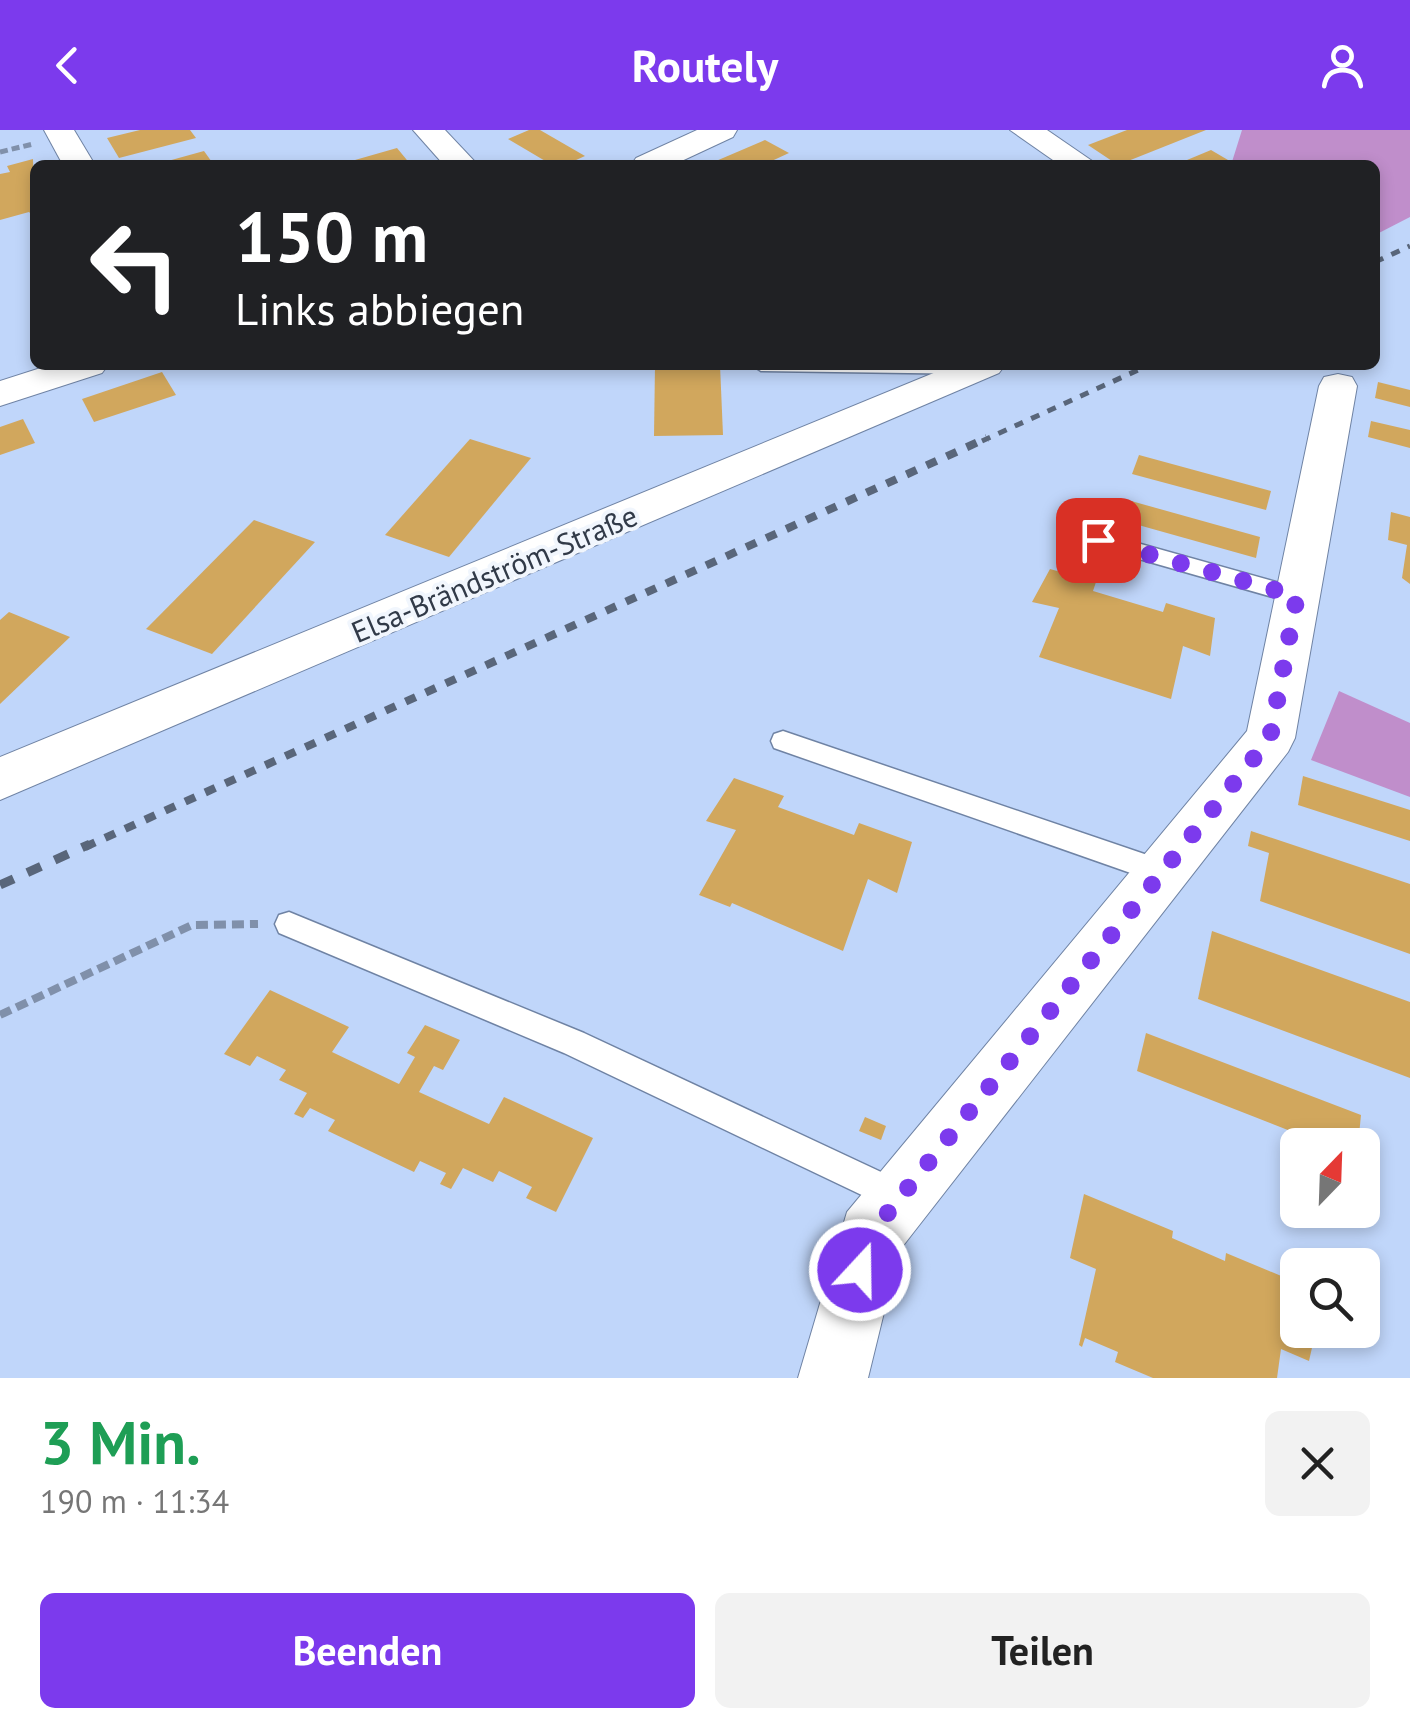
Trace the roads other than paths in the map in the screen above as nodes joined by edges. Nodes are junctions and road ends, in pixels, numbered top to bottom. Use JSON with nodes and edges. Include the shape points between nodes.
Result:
{"nodes":[{"id":1,"x":59,"y":130,"type":"edge"},
{"id":2,"x":428,"y":130,"type":"edge"},
{"id":3,"x":722,"y":130,"type":"edge"},
{"id":4,"x":1024,"y":130,"type":"edge"},
{"id":5,"x":76,"y":160,"type":"edge"},
{"id":6,"x":457,"y":160,"type":"edge"},
{"id":7,"x":658,"y":160,"type":"edge"},
{"id":8,"x":1074,"y":160,"type":"edge"},
{"id":9,"x":74,"y":370,"type":"edge"},
{"id":10,"x":976,"y":370,"type":"edge"},
{"id":11,"x":1338,"y":386,"type":"dead end"},
{"id":12,"x":0,"y":394,"type":"edge"},
{"id":13,"x":1098,"y":540,"type":"dead end"},
{"id":14,"x":1297,"y":596,"type":"junction"},
{"id":15,"x":783,"y":741,"type":"dead end"},
{"id":16,"x":0,"y":779,"type":"edge"},
{"id":17,"x":1162,"y":872,"type":"junction"},
{"id":18,"x":289,"y":924,"type":"road end"},
{"id":19,"x":900,"y":1197,"type":"junction"},
{"id":20,"x":832,"y":1378,"type":"edge"}],
"edges":[{"from":1,"to":5,"type":"street"},
{"from":2,"to":6,"type":"street"},
{"from":3,"to":7,"type":"street"},
{"from":4,"to":8,"type":"street"},
{"from":9,"to":12,"type":"street"},
{"from":10,"to":16,"type":"street","name":"Elsa-Brändström-Straße"},
{"from":11,"to":14,"type":"street"},
{"from":13,"to":14,"type":"lane"},
{"from":14,"to":17,"type":"street","via":[[1270,738]]},
{"from":15,"to":17,"type":"lane"},
{"from":17,"to":19,"type":"street"},
{"from":18,"to":19,"type":"lane","via":[[574,1043]]},
{"from":19,"to":20,"type":"street","via":[[870,1235]]}]}
